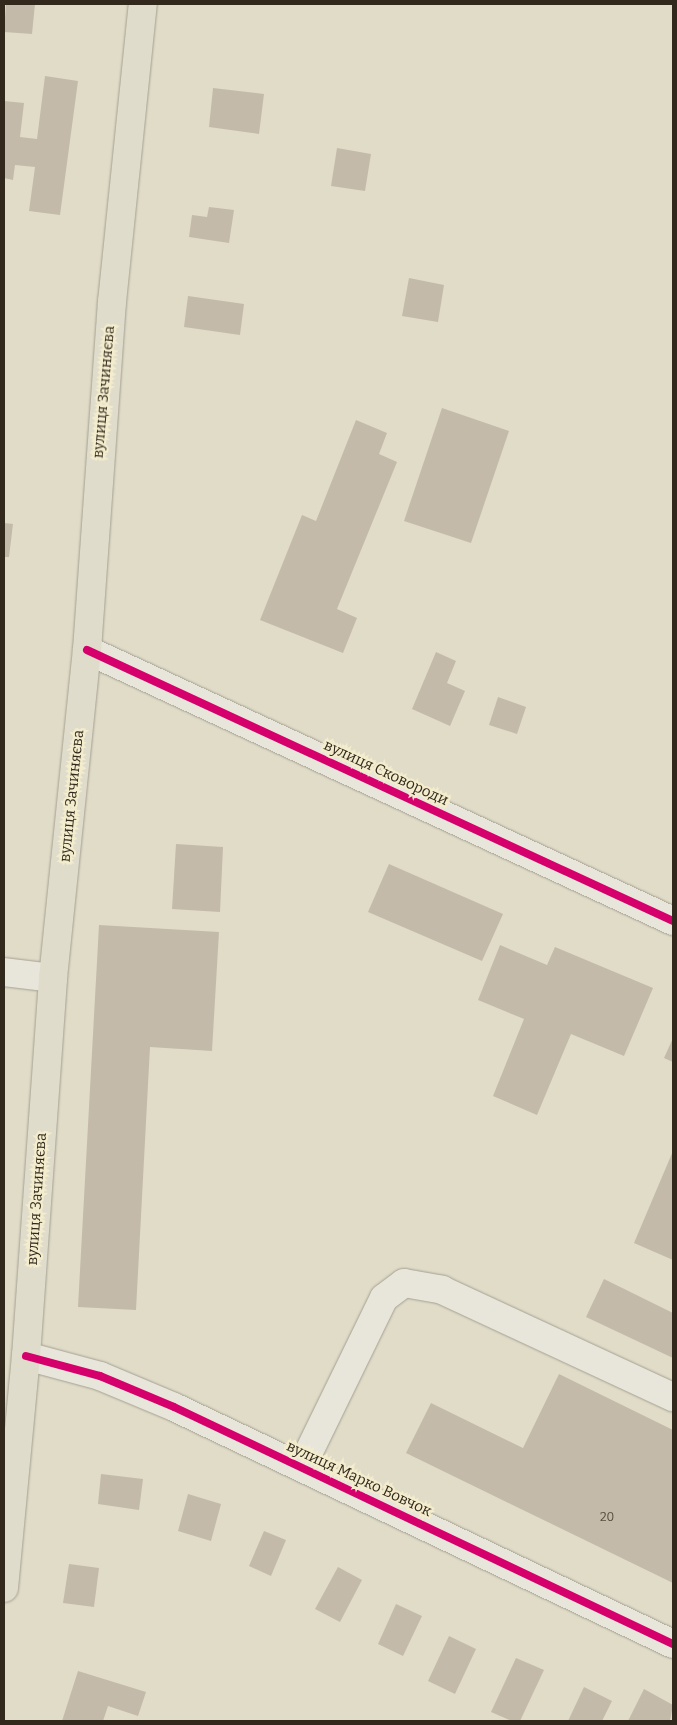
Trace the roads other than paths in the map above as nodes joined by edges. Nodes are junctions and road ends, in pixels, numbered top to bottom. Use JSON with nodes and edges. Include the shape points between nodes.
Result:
{"nodes":[{"id":1,"x":143,"y":4,"type":"edge"},
{"id":2,"x":88,"y":650,"type":"junction"},
{"id":3,"x":673,"y":921,"type":"edge"},
{"id":4,"x":4,"y":972,"type":"edge"},
{"id":5,"x":54,"y":978,"type":"junction"},
{"id":6,"x":26,"y":1356,"type":"junction"},
{"id":7,"x":673,"y":1397,"type":"edge"},
{"id":8,"x":302,"y":1466,"type":"junction"},
{"id":9,"x":9,"y":1475,"type":"edge"},
{"id":10,"x":4,"y":1588,"type":"edge"},
{"id":11,"x":673,"y":1644,"type":"edge"}],
"edges":[{"from":1,"to":2,"type":"main road","name":"вулиця Зачиняєва","via":[[112,302]]},
{"from":2,"to":3,"type":"street","name":"вулиця Сковороди"},
{"from":2,"to":5,"type":"main road","name":"вулиця Зачиняєва"},
{"from":4,"to":5,"type":"street"},
{"from":5,"to":6,"type":"main road","name":"вулиця Зачиняєва"},
{"from":6,"to":8,"type":"street","name":"вулиця Марко Вовчок","via":[[100,1376]]},
{"from":6,"to":9,"type":"main road","name":"вулиця Зачиняєва"},
{"from":7,"to":8,"type":"street","via":[[442,1290],[404,1283],[384,1298]]},
{"from":8,"to":11,"type":"street","name":"вулиця Марко Вовчок"},
{"from":9,"to":10,"type":"main road","name":"вулиця Зачиняєва"}]}
